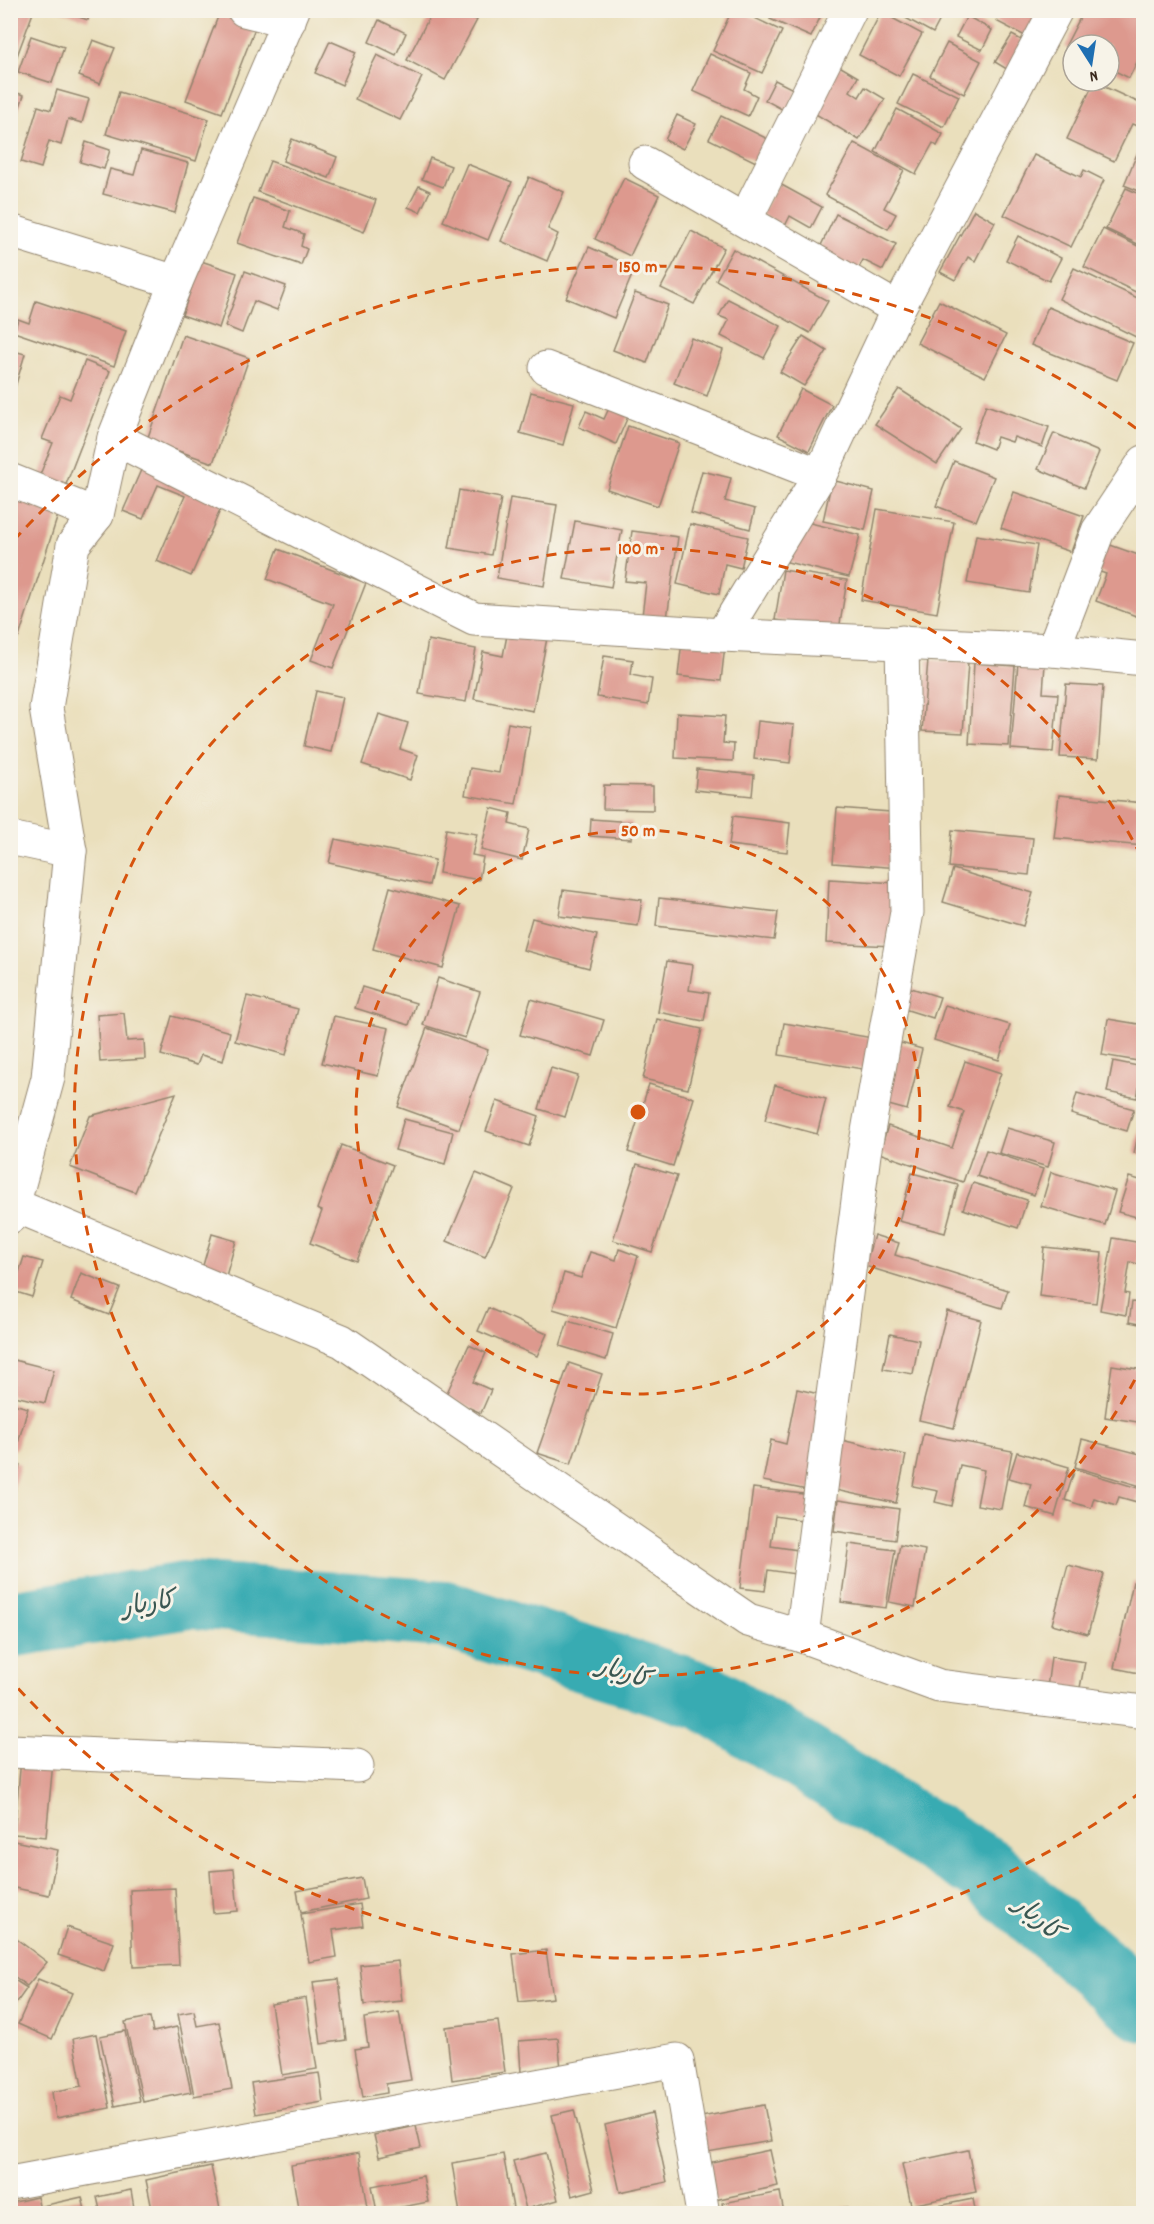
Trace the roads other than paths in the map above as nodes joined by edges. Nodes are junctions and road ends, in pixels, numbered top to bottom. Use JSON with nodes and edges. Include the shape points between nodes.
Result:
{"nodes":[{"id":1,"x":244,"y":10,"type":"edge"},
{"id":2,"x":850,"y":10,"type":"edge"},
{"id":3,"x":1056,"y":10,"type":"edge"},
{"id":4,"x":291,"y":16,"type":"edge"},
{"id":5,"x":645,"y":163,"type":"dead end"},
{"id":6,"x":745,"y":220,"type":"junction"},
{"id":7,"x":10,"y":231,"type":"edge"},
{"id":8,"x":176,"y":282,"type":"junction"},
{"id":9,"x":898,"y":309,"type":"junction"},
{"id":10,"x":546,"y":368,"type":"dead end"},
{"id":11,"x":114,"y":438,"type":"junction"},
{"id":12,"x":1143,"y":462,"type":"edge"},
{"id":13,"x":820,"y":475,"type":"junction"},
{"id":14,"x":10,"y":480,"type":"edge"},
{"id":15,"x":96,"y":515,"type":"junction"},
{"id":16,"x":722,"y":635,"type":"junction"},
{"id":17,"x":902,"y":642,"type":"junction"},
{"id":18,"x":1053,"y":650,"type":"junction"},
{"id":19,"x":1143,"y":660,"type":"edge"},
{"id":20,"x":10,"y":838,"type":"edge"},
{"id":21,"x":70,"y":852,"type":"junction"},
{"id":22,"x":12,"y":1211,"type":"edge"},
{"id":23,"x":802,"y":1636,"type":"junction"},
{"id":24,"x":1143,"y":1712,"type":"edge"},
{"id":25,"x":10,"y":1751,"type":"edge"},
{"id":26,"x":357,"y":1767,"type":"dead end"},
{"id":27,"x":10,"y":2183,"type":"edge"},
{"id":28,"x":703,"y":2214,"type":"edge"}],
"edges":[{"from":1,"to":4,"type":"street"},
{"from":2,"to":6,"type":"street"},
{"from":3,"to":9,"type":"street"},
{"from":4,"to":8,"type":"street"},
{"from":5,"to":6,"type":"street"},
{"from":6,"to":9,"type":"street"},
{"from":7,"to":8,"type":"street"},
{"from":8,"to":11,"type":"street"},
{"from":9,"to":13,"type":"street"},
{"from":10,"to":13,"type":"street"},
{"from":11,"to":15,"type":"street"},
{"from":11,"to":16,"type":"street","via":[[474,619]]},
{"from":12,"to":18,"type":"street","via":[[1098,531]]},
{"from":13,"to":16,"type":"street"},
{"from":14,"to":15,"type":"street"},
{"from":15,"to":21,"type":"street","via":[[72,544],[46,708]]},
{"from":16,"to":17,"type":"street"},
{"from":17,"to":18,"type":"street"},
{"from":17,"to":23,"type":"street","via":[[907,912],[864,1154]]},
{"from":18,"to":19,"type":"street"},
{"from":20,"to":21,"type":"street"},
{"from":21,"to":22,"type":"street","via":[[48,1078]]},
{"from":22,"to":23,"type":"street","via":[[342,1341],[748,1620]]},
{"from":23,"to":24,"type":"street","via":[[939,1686]]},
{"from":25,"to":26,"type":"street"},
{"from":27,"to":28,"type":"street","via":[[676,2060]]}]}
